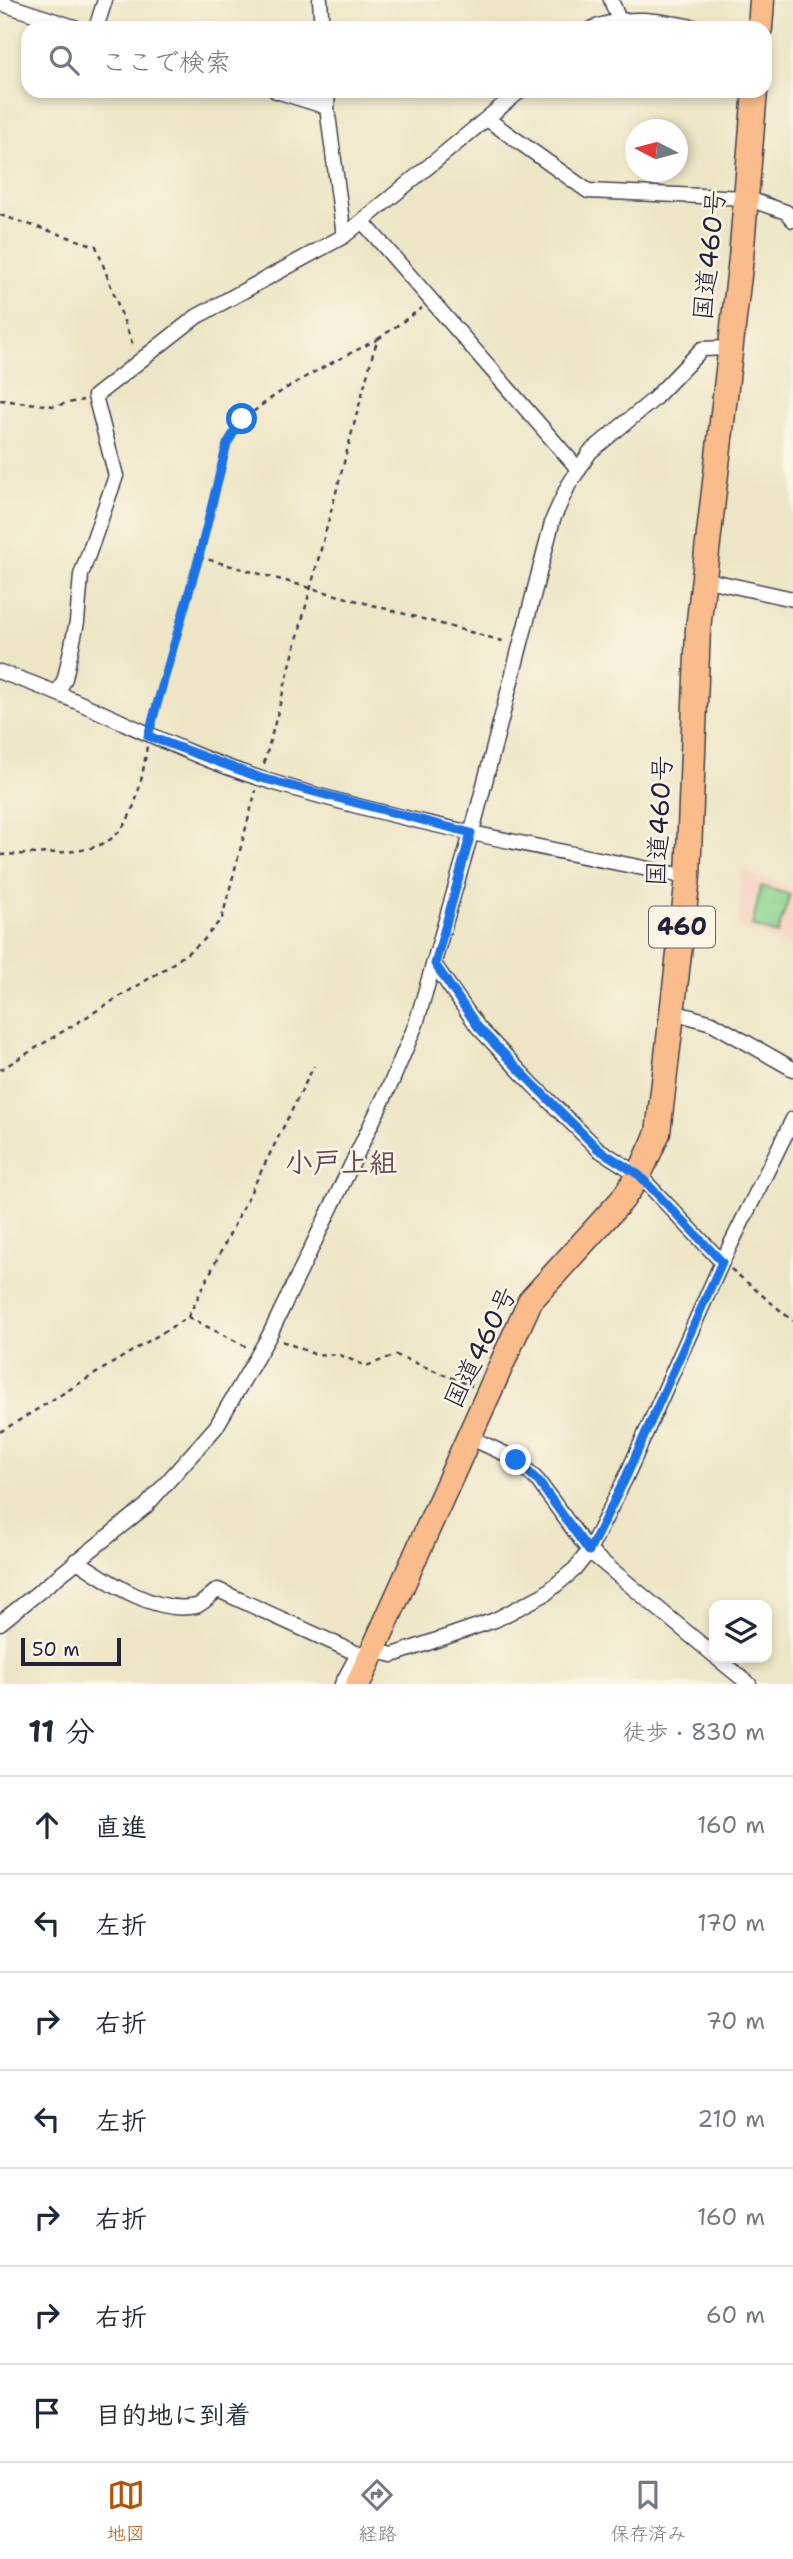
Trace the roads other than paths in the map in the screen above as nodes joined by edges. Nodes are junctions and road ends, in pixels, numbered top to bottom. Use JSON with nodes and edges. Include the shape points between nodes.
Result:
{"nodes":[{"id":1,"x":105,"y":0,"type":"edge"},
{"id":2,"x":320,"y":0,"type":"edge"},
{"id":3,"x":611,"y":0,"type":"edge"},
{"id":4,"x":762,"y":0,"type":"edge"},
{"id":5,"x":0,"y":3,"type":"edge"},
{"id":6,"x":619,"y":20,"type":"junction"},
{"id":7,"x":55,"y":21,"type":"edge"},
{"id":8,"x":98,"y":21,"type":"edge"},
{"id":9,"x":322,"y":21,"type":"edge"},
{"id":10,"x":616,"y":21,"type":"edge"},
{"id":11,"x":661,"y":21,"type":"edge"},
{"id":12,"x":760,"y":21,"type":"edge"},
{"id":13,"x":298,"y":98,"type":"edge"},
{"id":14,"x":328,"y":98,"type":"edge"},
{"id":15,"x":512,"y":98,"type":"edge"},
{"id":16,"x":754,"y":98,"type":"edge"},
{"id":17,"x":327,"y":107,"type":"junction"},
{"id":18,"x":487,"y":120,"type":"junction"},
{"id":19,"x":746,"y":198,"type":"junction"},
{"id":20,"x":793,"y":220,"type":"edge"},
{"id":21,"x":363,"y":222,"type":"junction"},
{"id":22,"x":344,"y":236,"type":"junction"},
{"id":23,"x":729,"y":348,"type":"junction"},
{"id":24,"x":579,"y":470,"type":"junction"},
{"id":25,"x":703,"y":579,"type":"junction"},
{"id":26,"x":793,"y":599,"type":"edge"},
{"id":27,"x":0,"y":672,"type":"edge"},
{"id":28,"x":59,"y":691,"type":"junction"},
{"id":29,"x":471,"y":833,"type":"junction"},
{"id":30,"x":688,"y":877,"type":"junction"},
{"id":31,"x":435,"y":964,"type":"junction"},
{"id":32,"x":673,"y":1012,"type":"junction"},
{"id":33,"x":793,"y":1069,"type":"edge"},
{"id":34,"x":793,"y":1119,"type":"edge"},
{"id":35,"x":639,"y":1175,"type":"junction"},
{"id":36,"x":722,"y":1262,"type":"junction"},
{"id":37,"x":469,"y":1437,"type":"junction"},
{"id":38,"x":589,"y":1551,"type":"junction"},
{"id":39,"x":76,"y":1560,"type":"junction"},
{"id":40,"x":0,"y":1623,"type":"edge"},
{"id":41,"x":709,"y":1650,"type":"edge"},
{"id":42,"x":365,"y":1652,"type":"junction"},
{"id":43,"x":724,"y":1663,"type":"edge"},
{"id":44,"x":342,"y":1684,"type":"edge"},
{"id":45,"x":358,"y":1684,"type":"edge"},
{"id":46,"x":749,"y":1684,"type":"edge"}],
"edges":[{"from":1,"to":8,"type":"street"},
{"from":2,"to":9,"type":"street"},
{"from":3,"to":6,"type":"street"},
{"from":4,"to":12,"type":"highway"},
{"from":5,"to":7,"type":"street"},
{"from":6,"to":10,"type":"street"},
{"from":6,"to":11,"type":"street"},
{"from":13,"to":17,"type":"street"},
{"from":14,"to":17,"type":"street"},
{"from":15,"to":18,"type":"street"},
{"from":16,"to":19,"type":"highway","name":"国道460号","number":"460"},
{"from":17,"to":22,"type":"street"},
{"from":18,"to":19,"type":"street","via":[[588,191]]},
{"from":18,"to":21,"type":"street"},
{"from":19,"to":20,"type":"street","via":[[786,212]]},
{"from":19,"to":23,"type":"highway","name":"国道460号","number":"460"},
{"from":21,"to":22,"type":"street"},
{"from":21,"to":24,"type":"street"},
{"from":22,"to":28,"type":"street","via":[[197,317],[94,396],[116,476],[81,575],[77,622]]},
{"from":23,"to":24,"type":"street","via":[[702,349],[653,400],[590,452]]},
{"from":23,"to":25,"type":"highway","name":"国道460号","number":"460"},
{"from":24,"to":29,"type":"street","via":[[553,519]]},
{"from":25,"to":26,"type":"street"},
{"from":25,"to":30,"type":"highway","name":"国道460号","number":"460"},
{"from":27,"to":28,"type":"street"},
{"from":28,"to":29,"type":"street","via":[[148,736],[261,778]]},
{"from":29,"to":30,"type":"street"},
{"from":29,"to":31,"type":"street"},
{"from":30,"to":32,"type":"highway","name":"国道460号","number":"460"},
{"from":31,"to":35,"type":"street","via":[[478,1027],[533,1084],[598,1149]]},
{"from":31,"to":39,"type":"street","via":[[392,1081],[260,1354],[216,1427],[155,1496]]},
{"from":32,"to":33,"type":"street","via":[[712,1023]]},
{"from":32,"to":35,"type":"highway","name":"国道460号","number":"460","via":[[658,1133]]},
{"from":34,"to":36,"type":"street"},
{"from":35,"to":36,"type":"street"},
{"from":35,"to":37,"type":"highway","name":"国道460号","number":"460","via":[[530,1301]]},
{"from":36,"to":38,"type":"street"},
{"from":37,"to":38,"type":"street","via":[[523,1466]]},
{"from":37,"to":42,"type":"highway","name":"国道460号","number":"460"},
{"from":38,"to":41,"type":"street"},
{"from":38,"to":42,"type":"street","via":[[545,1594],[495,1620],[393,1655]]},
{"from":39,"to":40,"type":"street"},
{"from":39,"to":42,"type":"street","via":[[120,1589],[169,1606],[198,1606],[218,1590]]},
{"from":42,"to":44,"type":"street"},
{"from":42,"to":45,"type":"highway","name":"国道460号","number":"460"},
{"from":43,"to":46,"type":"street"}]}
